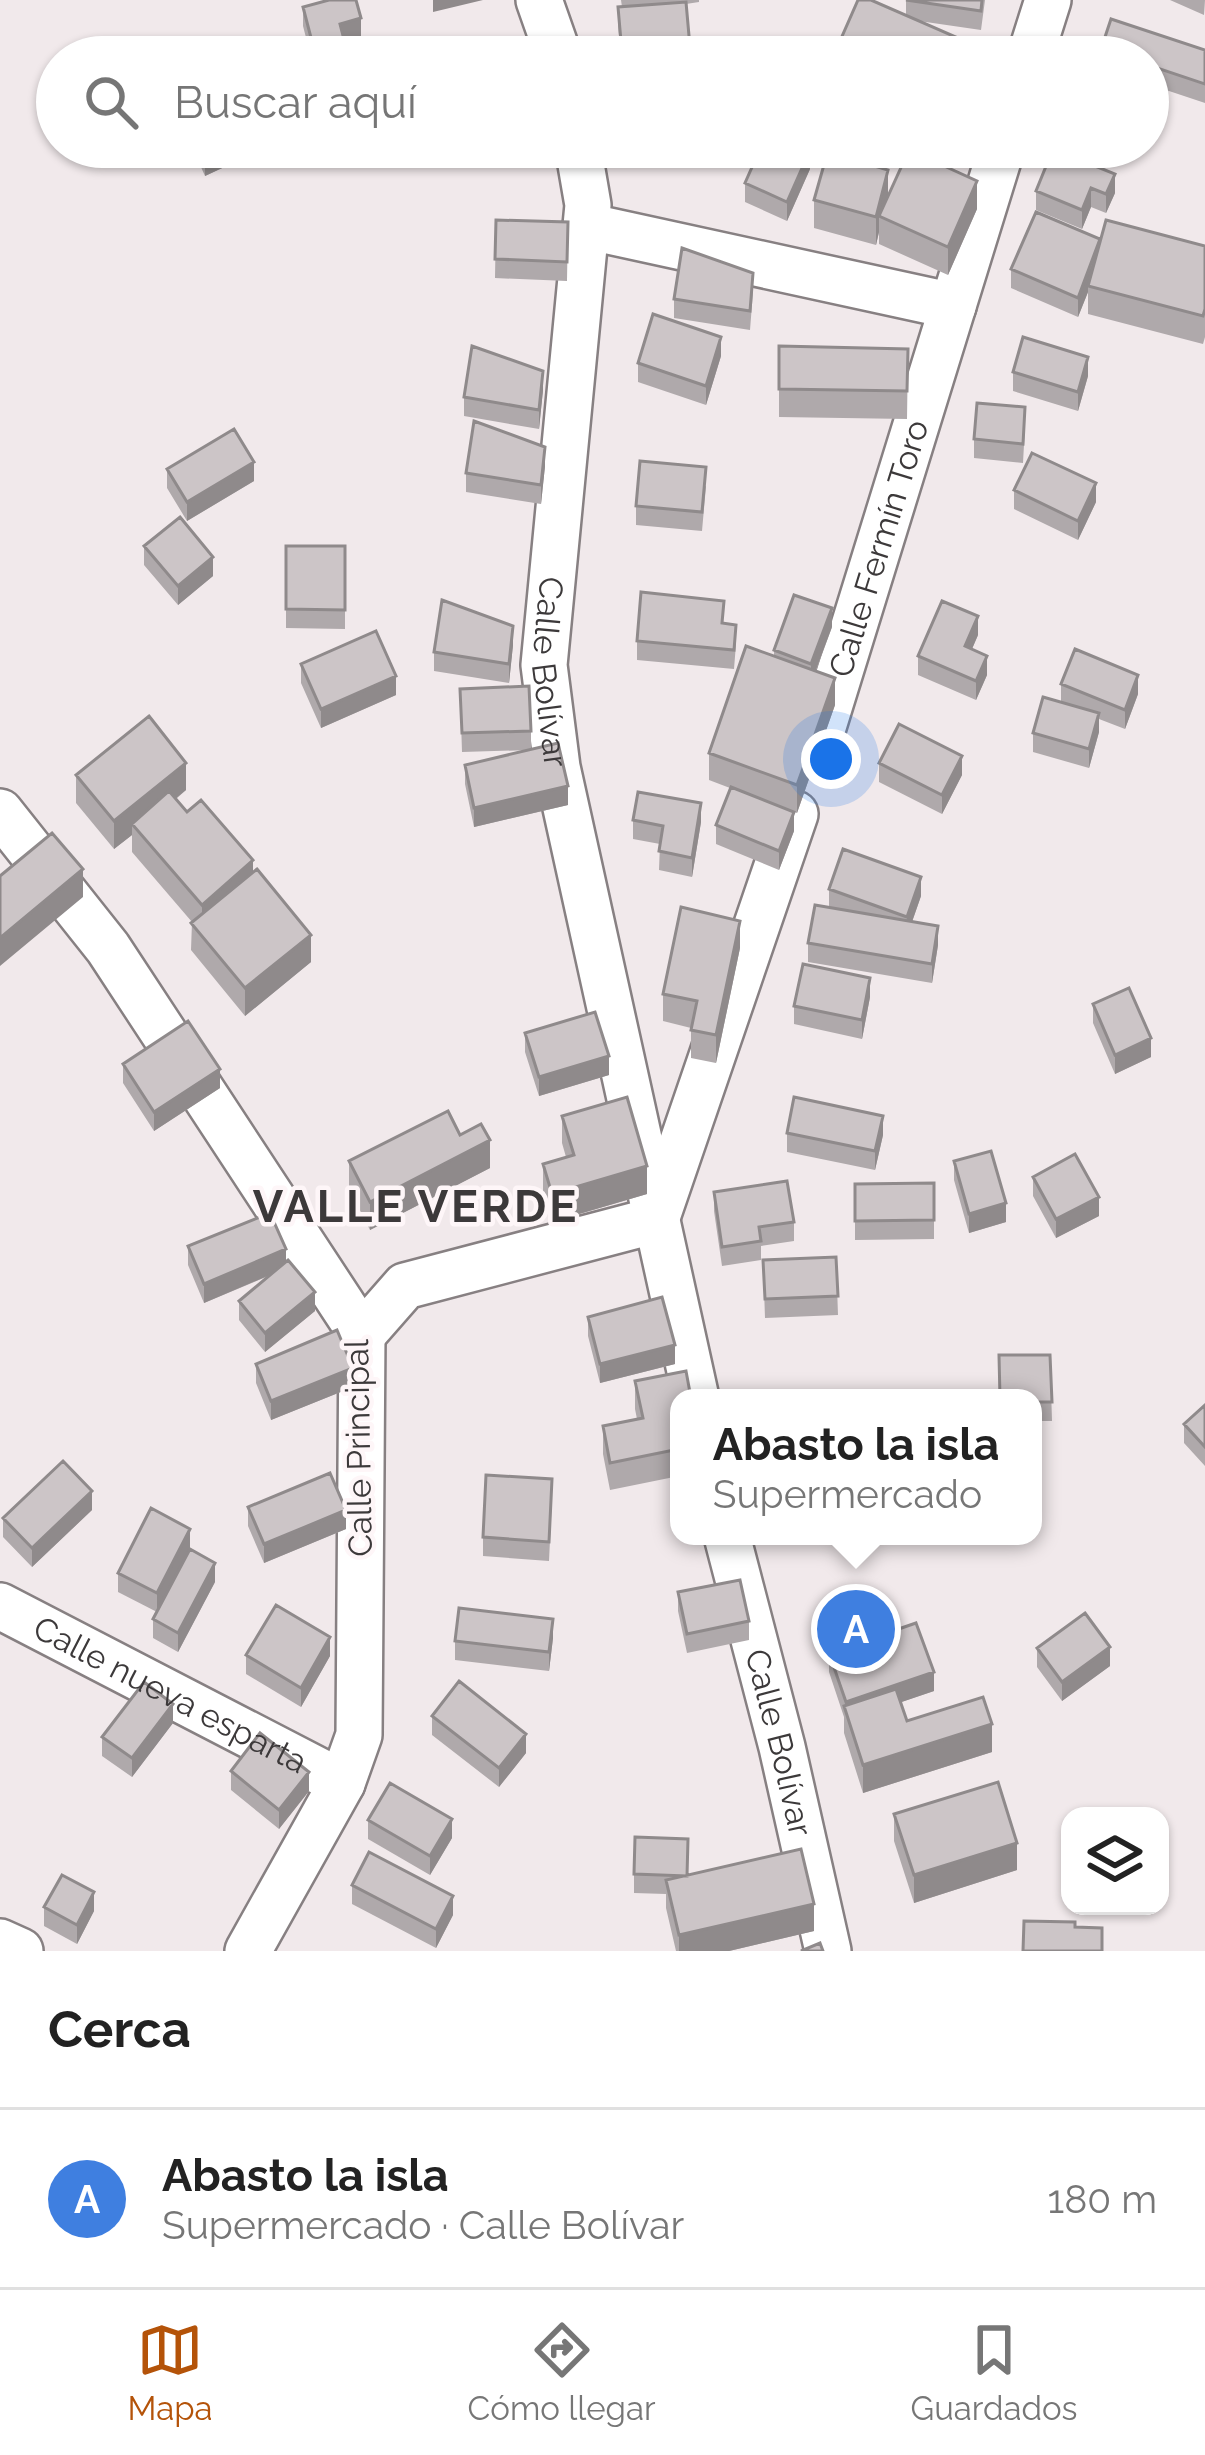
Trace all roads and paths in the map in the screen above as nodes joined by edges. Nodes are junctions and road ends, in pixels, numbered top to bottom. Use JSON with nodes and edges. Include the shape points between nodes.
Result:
{"nodes":[{"id":1,"x":539,"y":0,"type":"edge"},
{"id":2,"x":1048,"y":0,"type":"edge"},
{"id":3,"x":552,"y":36,"type":"edge"},
{"id":4,"x":1037,"y":36,"type":"edge"},
{"id":5,"x":581,"y":168,"type":"edge"},
{"id":6,"x":996,"y":168,"type":"edge"},
{"id":7,"x":586,"y":226,"type":"junction"},
{"id":8,"x":953,"y":306,"type":"junction"},
{"id":9,"x":0,"y":812,"type":"edge"},
{"id":10,"x":656,"y":1220,"type":"junction"},
{"id":11,"x":362,"y":1335,"type":"junction"},
{"id":12,"x":694,"y":1389,"type":"edge"},
{"id":13,"x":730,"y":1545,"type":"edge"},
{"id":14,"x":0,"y":1606,"type":"edge"},
{"id":15,"x":342,"y":1783,"type":"junction"},
{"id":16,"x":0,"y":1942,"type":"edge"},
{"id":17,"x":20,"y":1951,"type":"edge"},
{"id":18,"x":248,"y":1951,"type":"edge"},
{"id":19,"x":828,"y":1951,"type":"edge"}],
"edges":[{"from":1,"to":3,"type":"street"},
{"from":2,"to":4,"type":"street"},
{"from":5,"to":7,"type":"street","name":"Calle Bolívar"},
{"from":6,"to":8,"type":"street","name":"Calle Fermín Toro"},
{"from":7,"to":8,"type":"street"},
{"from":7,"to":10,"type":"street","name":"Calle Bolívar","via":[[544,665],[557,767]]},
{"from":8,"to":10,"type":"street","name":"Calle Fermín Toro","via":[[811,766]]},
{"from":9,"to":11,"type":"street","name":"Calle Principal","via":[[107,948]]},
{"from":10,"to":11,"type":"street","via":[[405,1286]]},
{"from":10,"to":12,"type":"street","name":"Calle Bolívar"},
{"from":11,"to":15,"type":"street","name":"Calle Principal","via":[[359,1735]]},
{"from":13,"to":19,"type":"street","name":"Calle Bolívar"},
{"from":14,"to":15,"type":"street","name":"Calle nueva esparta"},
{"from":15,"to":18,"type":"street","name":"Calle Principal"},
{"from":16,"to":17,"type":"street"}]}
